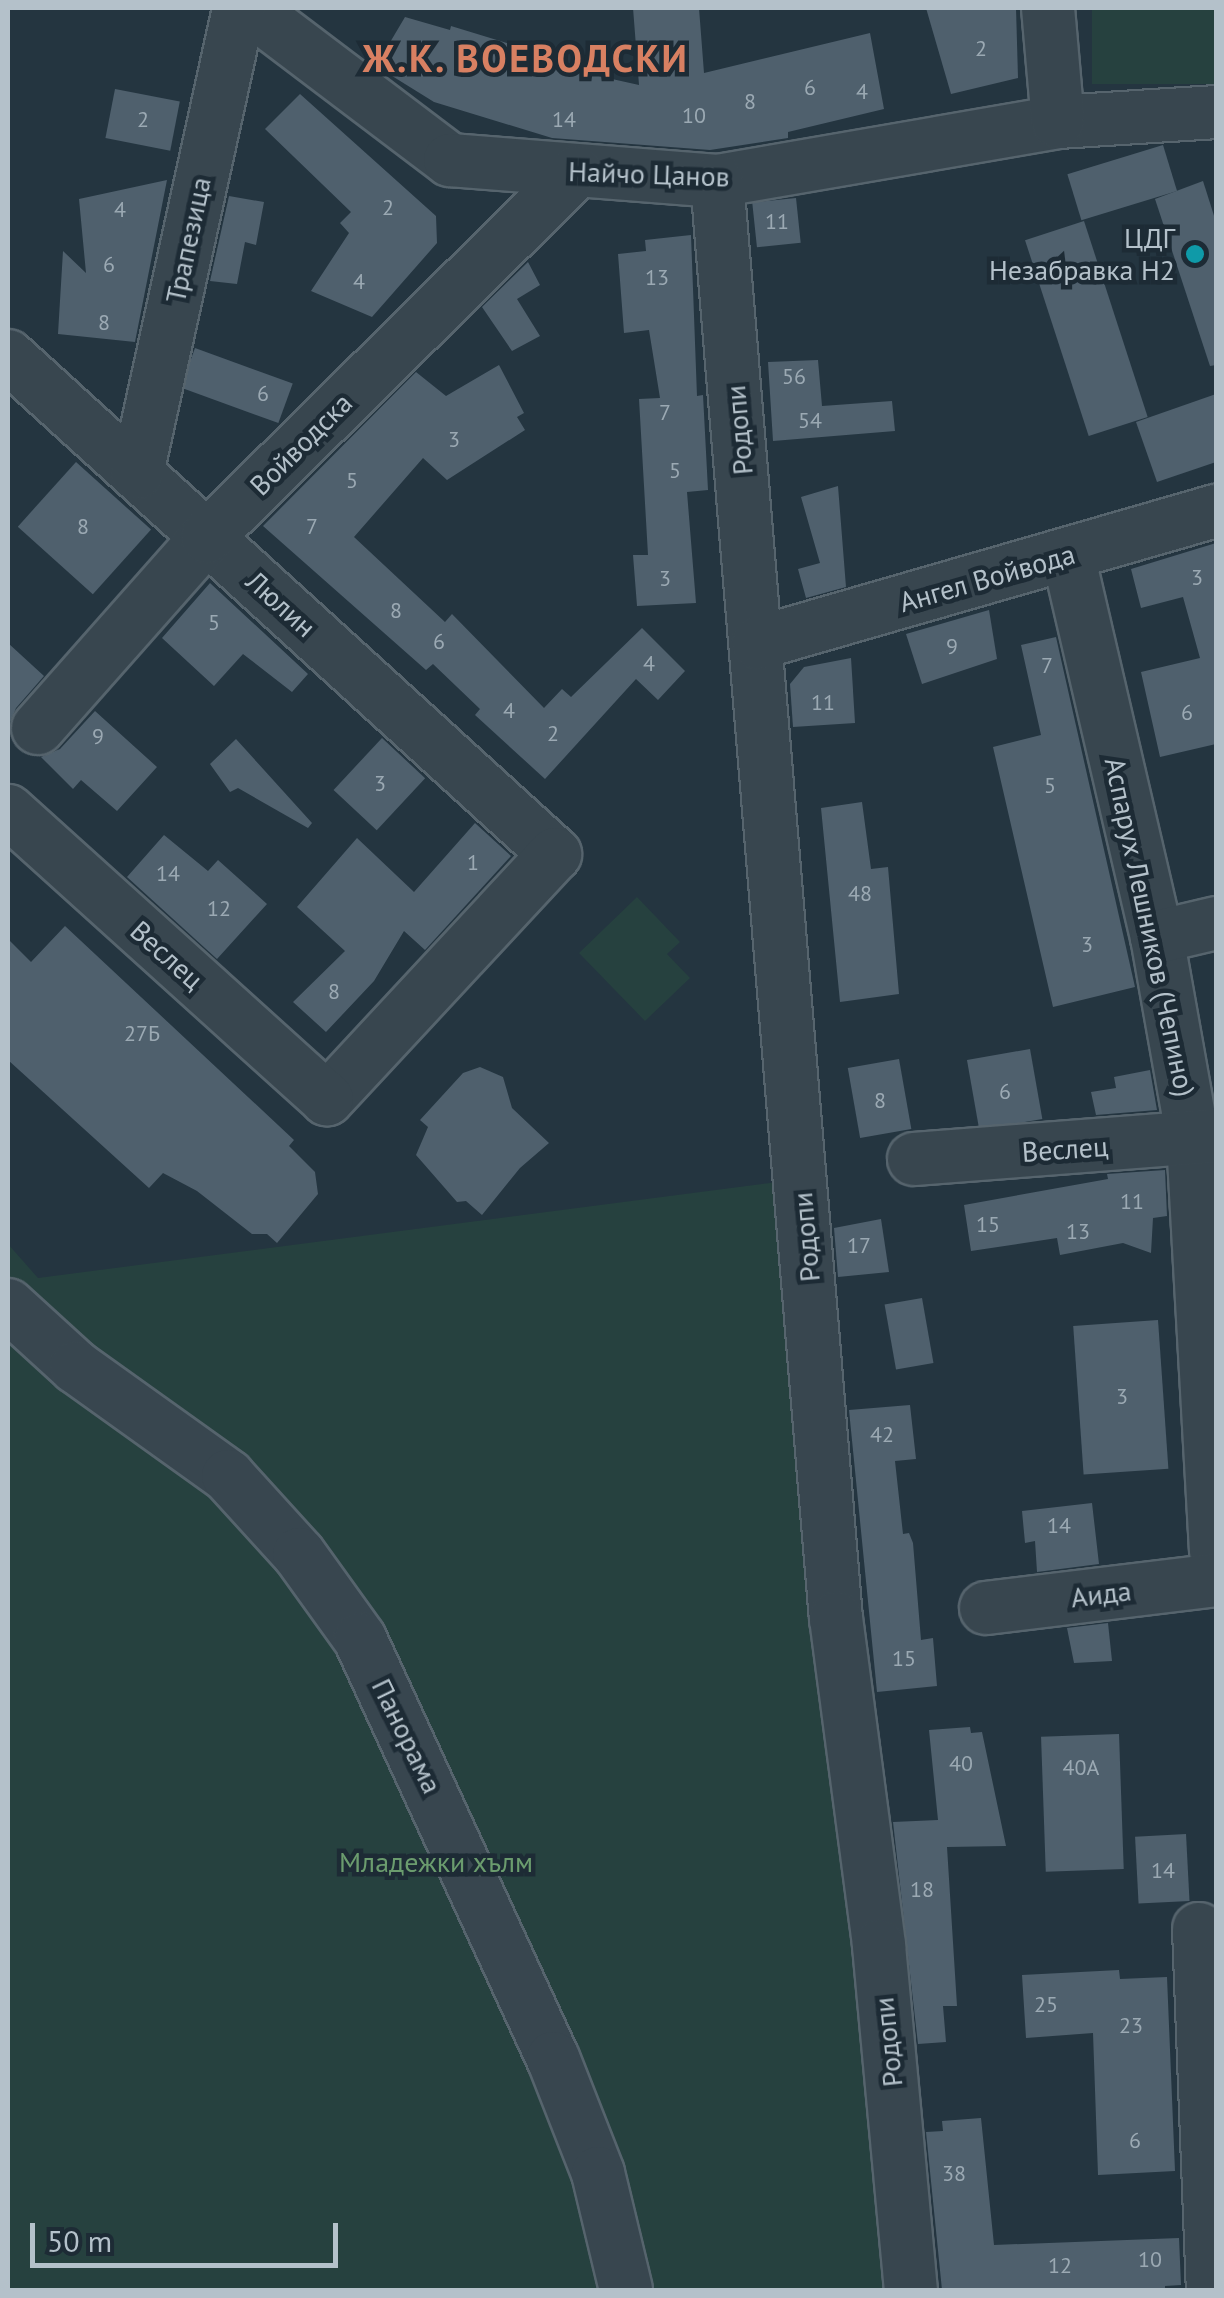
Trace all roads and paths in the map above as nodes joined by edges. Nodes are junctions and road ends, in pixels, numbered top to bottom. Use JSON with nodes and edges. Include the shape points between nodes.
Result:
{"nodes":[{"id":1,"x":239,"y":8,"type":"edge"},
{"id":2,"x":248,"y":8,"type":"edge"},
{"id":3,"x":1048,"y":25,"type":"edge"},
{"id":4,"x":1216,"y":112,"type":"edge"},
{"id":5,"x":1058,"y":122,"type":"junction"},
{"id":6,"x":576,"y":172,"type":"junction"},
{"id":7,"x":717,"y":181,"type":"junction"},
{"id":8,"x":8,"y":356,"type":"edge"},
{"id":9,"x":137,"y":473,"type":"junction"},
{"id":10,"x":1216,"y":511,"type":"edge"},
{"id":11,"x":207,"y":537,"type":"junction"},
{"id":12,"x":1068,"y":555,"type":"junction"},
{"id":13,"x":758,"y":643,"type":"junction"},
{"id":14,"x":38,"y":728,"type":"dead end"},
{"id":15,"x":8,"y":811,"type":"edge"},
{"id":16,"x":1216,"y":923,"type":"edge"},
{"id":17,"x":1157,"y":937,"type":"junction"},
{"id":18,"x":327,"y":1100,"type":"joint"},
{"id":19,"x":1205,"y":1138,"type":"edge"},
{"id":20,"x":914,"y":1159,"type":"dead end"},
{"id":21,"x":8,"y":1305,"type":"edge"},
{"id":22,"x":1216,"y":1542,"type":"edge"},
{"id":23,"x":1216,"y":1552,"type":"edge"},
{"id":24,"x":1216,"y":1580,"type":"edge"},
{"id":25,"x":986,"y":1608,"type":"dead end"},
{"id":26,"x":1199,"y":1929,"type":"dead end"},
{"id":27,"x":626,"y":2290,"type":"edge"},
{"id":28,"x":911,"y":2290,"type":"edge"},
{"id":29,"x":1213,"y":2290,"type":"edge"}],
"edges":[{"from":1,"to":9,"type":"street","name":"Трапезица"},
{"from":2,"to":6,"type":"street","name":"Найчо Цанов","via":[[450,160]]},
{"from":3,"to":5,"type":"street"},
{"from":4,"to":5,"type":"street","name":"Найчо Цанов"},
{"from":5,"to":7,"type":"street","name":"Найчо Цанов"},
{"from":6,"to":7,"type":"street","name":"Найчо Цанов"},
{"from":6,"to":11,"type":"street","name":"Войводска"},
{"from":7,"to":13,"type":"street","name":"Родопи"},
{"from":8,"to":9,"type":"street","name":"Люлин"},
{"from":9,"to":11,"type":"street","name":"Люлин"},
{"from":10,"to":12,"type":"street","name":"Ангел Войвода"},
{"from":11,"to":14,"type":"street","name":"Войводска"},
{"from":11,"to":18,"type":"street","name":"Люлин","via":[[554,854]]},
{"from":12,"to":13,"type":"street","name":"Ангел Войвода"},
{"from":12,"to":17,"type":"street","name":"Аспарух Лешников (Чепино)"},
{"from":13,"to":28,"type":"street","name":"Родопи","via":[[836,1618],[879,1946]]},
{"from":15,"to":18,"type":"street","name":"Веслец"},
{"from":16,"to":17,"type":"street"},
{"from":17,"to":19,"type":"street","name":"Аспарух Лешников (Чепино)"},
{"from":19,"to":20,"type":"street","name":"Веслец"},
{"from":19,"to":22,"type":"street","name":"Аспарух Лешников (Чепино)"},
{"from":21,"to":27,"type":"street","name":"Панорама","via":[[76,1366],[228,1476],[298,1554],[360,1639],[553,2058],[598,2174]]},
{"from":22,"to":23,"type":"street","name":"Аспарух Лешников (Чепино)"},
{"from":24,"to":25,"type":"street","name":"Аида"},
{"from":26,"to":29,"type":"street"}]}
